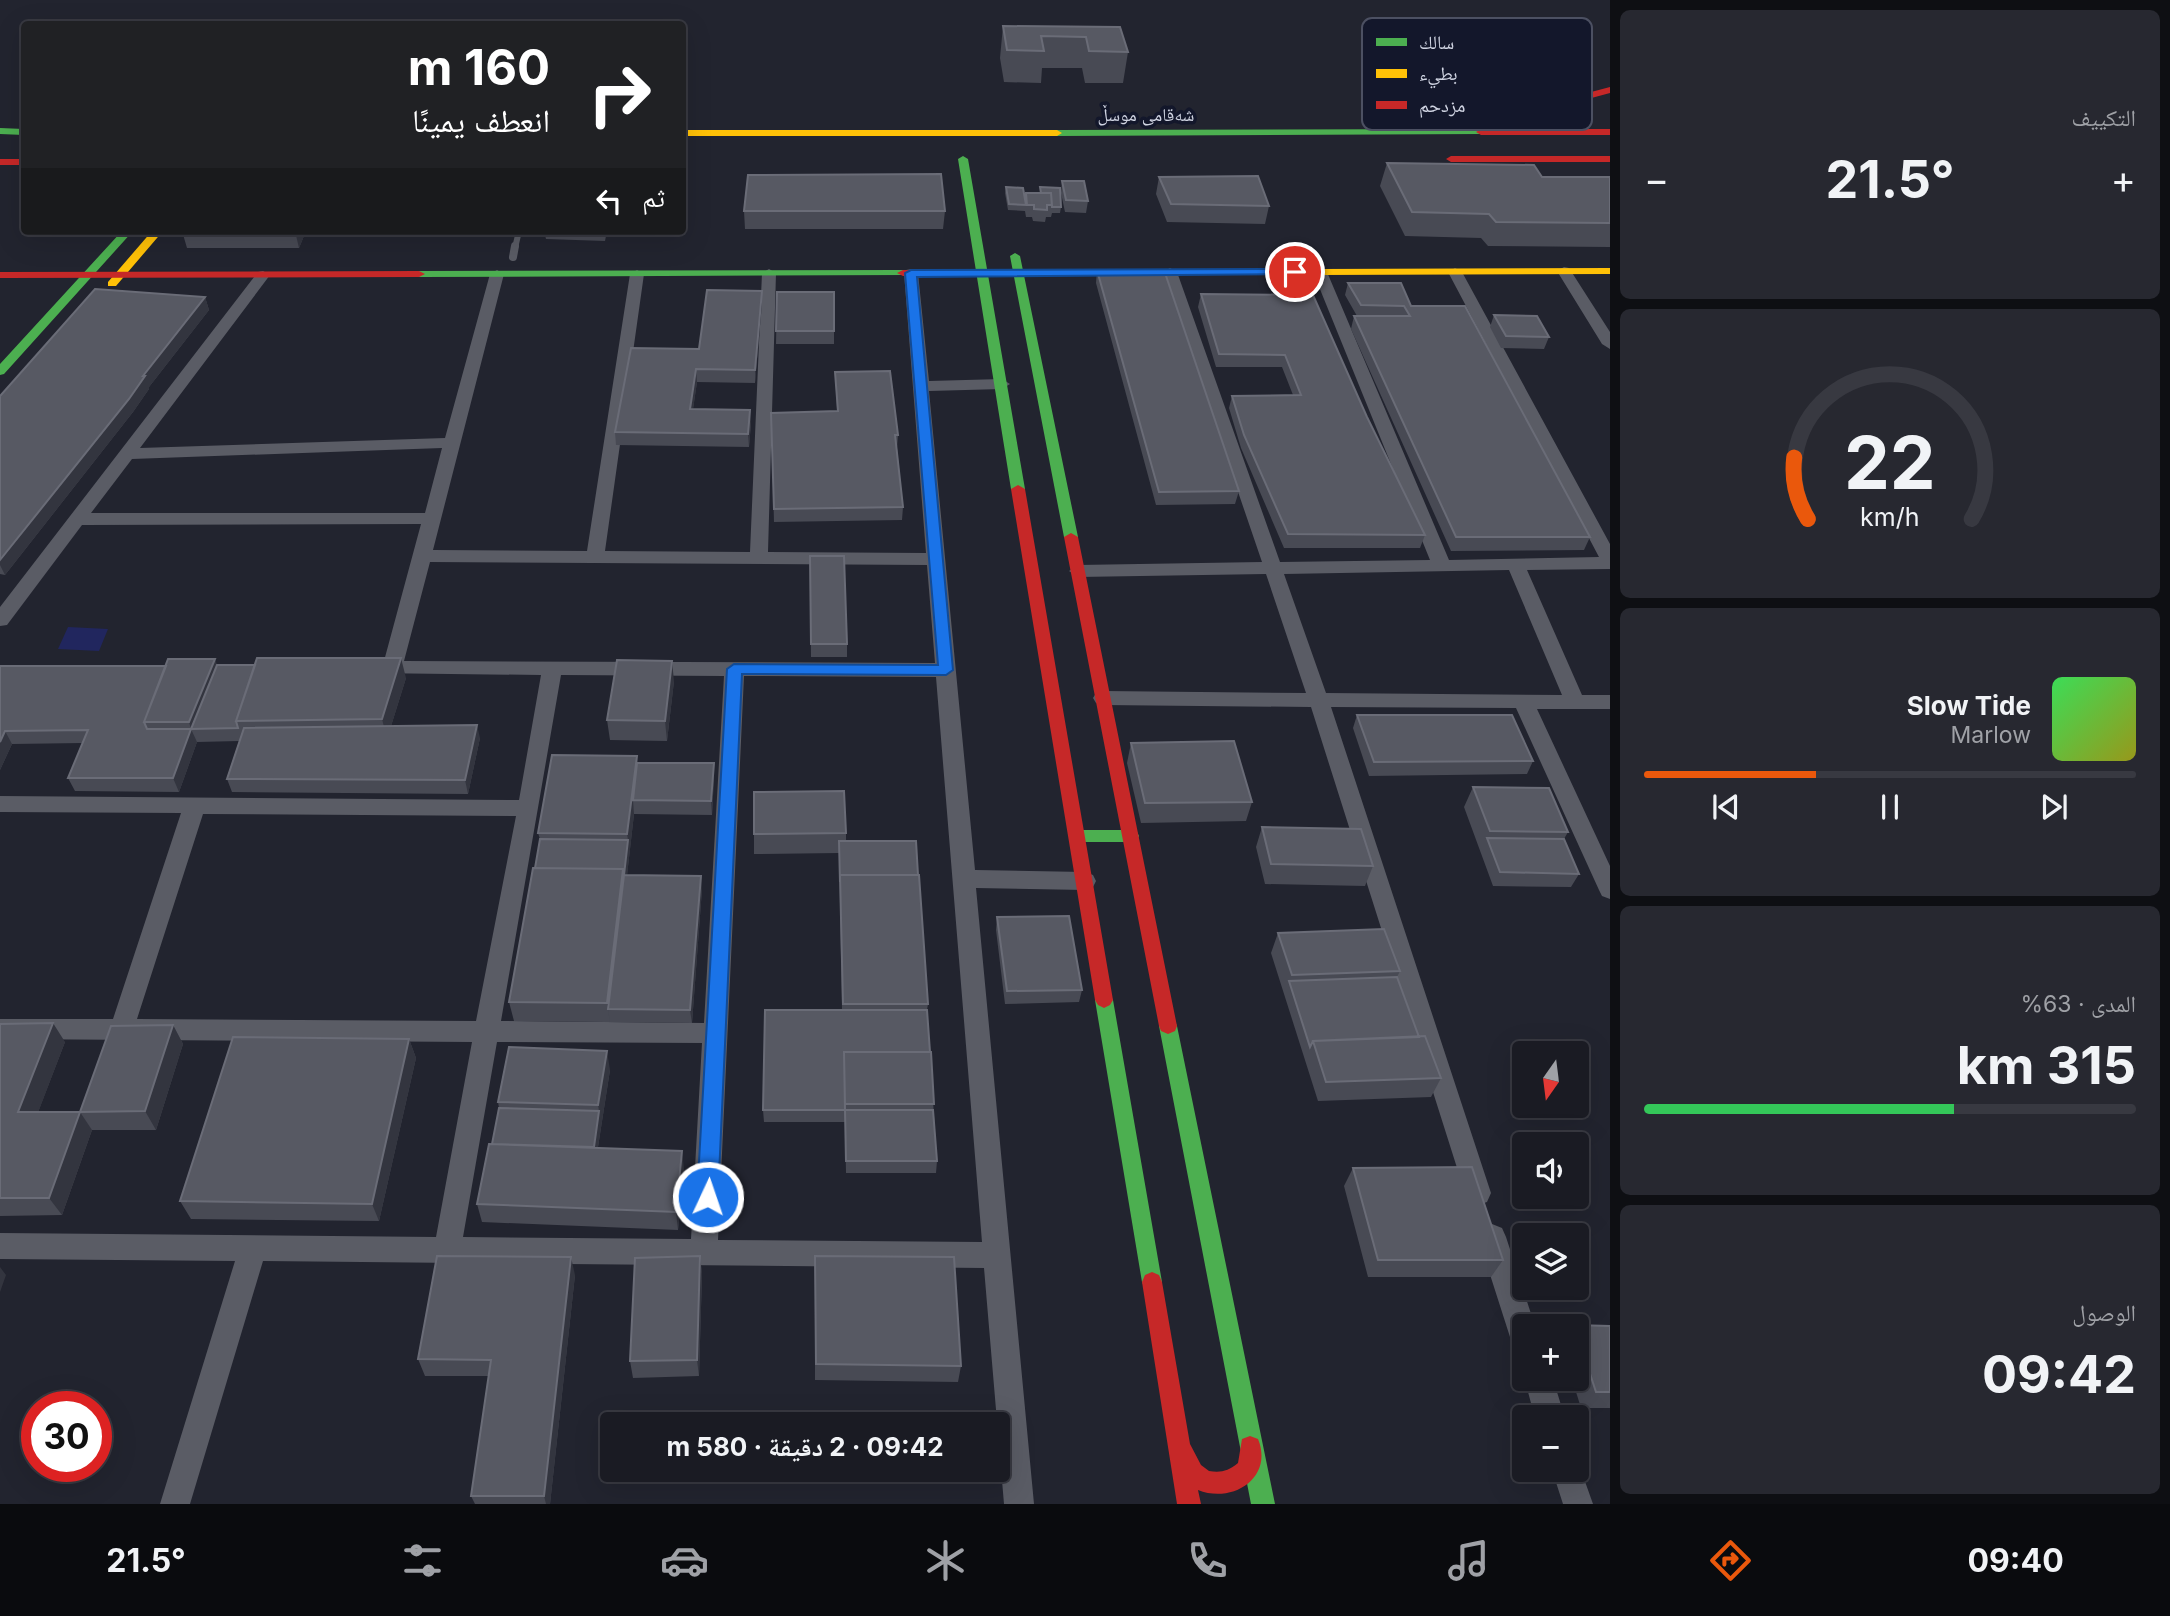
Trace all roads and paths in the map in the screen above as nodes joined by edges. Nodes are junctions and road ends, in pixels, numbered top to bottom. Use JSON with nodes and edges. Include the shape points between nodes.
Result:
{"nodes":[{"id":1,"x":1610,"y":90,"type":"edge"},
{"id":2,"x":1592,"y":94,"type":"edge"},
{"id":3,"x":1369,"y":130,"type":"edge"},
{"id":4,"x":0,"y":131,"type":"edge"},
{"id":5,"x":21,"y":132,"type":"edge"},
{"id":6,"x":1610,"y":132,"type":"edge"},
{"id":7,"x":686,"y":133,"type":"edge"},
{"id":8,"x":1346,"y":133,"type":"junction"},
{"id":9,"x":963,"y":159,"type":"dead end"},
{"id":10,"x":1437,"y":159,"type":"dead end"},
{"id":11,"x":1610,"y":161,"type":"edge"},
{"id":12,"x":0,"y":162,"type":"edge"},
{"id":13,"x":21,"y":162,"type":"edge"},
{"id":14,"x":124,"y":235,"type":"edge"},
{"id":15,"x":154,"y":235,"type":"edge"},
{"id":16,"x":518,"y":235,"type":"edge"},
{"id":17,"x":1486,"y":255,"type":"dead end"},
{"id":18,"x":997,"y":256,"type":"junction"},
{"id":19,"x":577,"y":257,"type":"dead end"},
{"id":20,"x":78,"y":258,"type":"dead end"},
{"id":21,"x":104,"y":258,"type":"junction"},
{"id":22,"x":134,"y":258,"type":"junction"},
{"id":23,"x":161,"y":258,"type":"dead end"},
{"id":24,"x":509,"y":261,"type":"junction"},
{"id":25,"x":1496,"y":271,"type":"junction"},
{"id":26,"x":1564,"y":271,"type":"junction"},
{"id":27,"x":1610,"y":271,"type":"edge"},
{"id":28,"x":1018,"y":272,"type":"junction"},
{"id":29,"x":1170,"y":272,"type":"junction"},
{"id":30,"x":1320,"y":272,"type":"junction"},
{"id":31,"x":1455,"y":272,"type":"junction"},
{"id":32,"x":911,"y":273,"type":"junction"},
{"id":33,"x":983,"y":273,"type":"junction"},
{"id":34,"x":575,"y":274,"type":"junction"},
{"id":35,"x":637,"y":274,"type":"junction"},
{"id":36,"x":769,"y":274,"type":"junction"},
{"id":37,"x":0,"y":275,"type":"edge"},
{"id":38,"x":89,"y":275,"type":"junction"},
{"id":39,"x":119,"y":275,"type":"junction"},
{"id":40,"x":263,"y":275,"type":"junction"},
{"id":41,"x":101,"y":296,"type":"edge"},
{"id":42,"x":1610,"y":344,"type":"edge"},
{"id":43,"x":7,"y":356,"type":"edge"},
{"id":44,"x":0,"y":371,"type":"edge"},
{"id":45,"x":1002,"y":384,"type":"junction"},
{"id":46,"x":921,"y":386,"type":"junction"},
{"id":47,"x":452,"y":443,"type":"junction"},
{"id":48,"x":127,"y":454,"type":"junction"},
{"id":49,"x":432,"y":518,"type":"junction"},
{"id":50,"x":77,"y":519,"type":"junction"},
{"id":51,"x":422,"y":556,"type":"junction"},
{"id":52,"x":595,"y":557,"type":"junction"},
{"id":53,"x":759,"y":558,"type":"junction"},
{"id":54,"x":936,"y":559,"type":"junction"},
{"id":55,"x":1610,"y":562,"type":"edge"},
{"id":56,"x":1515,"y":563,"type":"junction"},
{"id":57,"x":1441,"y":564,"type":"junction"},
{"id":58,"x":1272,"y":569,"type":"junction"},
{"id":59,"x":1078,"y":571,"type":"junction"},
{"id":60,"x":0,"y":587,"type":"edge"},
{"id":61,"x":23,"y":590,"type":"junction"},
{"id":62,"x":0,"y":620,"type":"edge"},
{"id":63,"x":364,"y":668,"type":"edge"},
{"id":64,"x":392,"y":668,"type":"junction"},
{"id":65,"x":552,"y":669,"type":"junction"},
{"id":66,"x":734,"y":669,"type":"junction"},
{"id":67,"x":946,"y":670,"type":"junction"},
{"id":68,"x":1103,"y":698,"type":"junction"},
{"id":69,"x":1319,"y":700,"type":"junction"},
{"id":70,"x":1523,"y":701,"type":"junction"},
{"id":71,"x":1575,"y":702,"type":"junction"},
{"id":72,"x":1610,"y":702,"type":"edge"},
{"id":73,"x":0,"y":804,"type":"edge"},
{"id":74,"x":195,"y":805,"type":"junction"},
{"id":75,"x":529,"y":808,"type":"junction"},
{"id":76,"x":1077,"y":836,"type":"junction"},
{"id":77,"x":1130,"y":836,"type":"junction"},
{"id":78,"x":1604,"y":864,"type":"edge"},
{"id":79,"x":964,"y":879,"type":"junction"},
{"id":80,"x":1085,"y":881,"type":"junction"},
{"id":81,"x":1610,"y":890,"type":"edge"},
{"id":82,"x":0,"y":1029,"type":"edge"},
{"id":83,"x":122,"y":1029,"type":"junction"},
{"id":84,"x":486,"y":1031,"type":"junction"},
{"id":85,"x":717,"y":1033,"type":"junction"},
{"id":86,"x":0,"y":1246,"type":"edge"},
{"id":87,"x":253,"y":1248,"type":"junction"},
{"id":88,"x":447,"y":1250,"type":"junction"},
{"id":89,"x":704,"y":1252,"type":"junction"},
{"id":90,"x":997,"y":1255,"type":"junction"},
{"id":91,"x":1517,"y":1314,"type":"edge"},
{"id":92,"x":1251,"y":1441,"type":"junction"},
{"id":93,"x":1179,"y":1442,"type":"junction"},
{"id":94,"x":1571,"y":1482,"type":"edge"},
{"id":95,"x":175,"y":1504,"type":"edge"},
{"id":96,"x":1019,"y":1504,"type":"edge"},
{"id":97,"x":1189,"y":1504,"type":"edge"},
{"id":98,"x":1263,"y":1504,"type":"edge"},
{"id":99,"x":1578,"y":1504,"type":"edge"}],
"edges":[{"from":1,"to":2,"type":"main road"},
{"from":3,"to":8,"type":"main road"},
{"from":4,"to":5,"type":"main road"},
{"from":6,"to":8,"type":"main road","name":"شەقامی موسڵ"},
{"from":7,"to":8,"type":"main road","name":"شەقامی موسڵ"},
{"from":9,"to":18,"type":"main road"},
{"from":10,"to":11,"type":"main road"},
{"from":12,"to":13,"type":"main road"},
{"from":14,"to":21,"type":"main road"},
{"from":15,"to":22,"type":"main road"},
{"from":16,"to":24,"type":"lane"},
{"from":17,"to":25,"type":"main road"},
{"from":18,"to":28,"type":"main road"},
{"from":18,"to":33,"type":"main road"},
{"from":19,"to":34,"type":"main road"},
{"from":20,"to":21,"type":"main road"},
{"from":21,"to":22,"type":"main road"},
{"from":21,"to":38,"type":"main road"},
{"from":22,"to":23,"type":"main road"},
{"from":22,"to":39,"type":"main road"},
{"from":24,"to":34,"type":"main road"},
{"from":24,"to":40,"type":"main road"},
{"from":24,"to":47,"type":"street"},
{"from":25,"to":26,"type":"main road"},
{"from":25,"to":31,"type":"main road"},
{"from":26,"to":27,"type":"main road"},
{"from":26,"to":42,"type":"street"},
{"from":28,"to":29,"type":"main road"},
{"from":28,"to":33,"type":"main road"},
{"from":28,"to":59,"type":"main road"},
{"from":29,"to":30,"type":"main road"},
{"from":29,"to":58,"type":"street"},
{"from":30,"to":31,"type":"main road"},
{"from":30,"to":57,"type":"street"},
{"from":31,"to":55,"type":"street"},
{"from":32,"to":33,"type":"main road"},
{"from":32,"to":36,"type":"main road"},
{"from":32,"to":46,"type":"street"},
{"from":33,"to":45,"type":"main road"},
{"from":34,"to":35,"type":"main road"},
{"from":35,"to":36,"type":"main road"},
{"from":35,"to":52,"type":"street"},
{"from":36,"to":53,"type":"street"},
{"from":37,"to":38,"type":"main road"},
{"from":38,"to":39,"type":"main road"},
{"from":38,"to":43,"type":"main road"},
{"from":39,"to":40,"type":"main road"},
{"from":39,"to":41,"type":"main road"},
{"from":40,"to":48,"type":"street"},
{"from":43,"to":44,"type":"main road"},
{"from":45,"to":46,"type":"street"},
{"from":45,"to":76,"type":"main road"},
{"from":46,"to":54,"type":"street"},
{"from":47,"to":48,"type":"street"},
{"from":47,"to":49,"type":"street"},
{"from":48,"to":50,"type":"street"},
{"from":49,"to":50,"type":"street"},
{"from":49,"to":51,"type":"street"},
{"from":50,"to":61,"type":"street"},
{"from":51,"to":52,"type":"street"},
{"from":51,"to":64,"type":"street"},
{"from":52,"to":53,"type":"street"},
{"from":53,"to":54,"type":"street"},
{"from":54,"to":67,"type":"street"},
{"from":55,"to":56,"type":"street"},
{"from":56,"to":57,"type":"street"},
{"from":56,"to":71,"type":"street"},
{"from":57,"to":58,"type":"street"},
{"from":58,"to":59,"type":"street"},
{"from":58,"to":69,"type":"street"},
{"from":59,"to":68,"type":"main road"},
{"from":60,"to":61,"type":"street"},
{"from":61,"to":62,"type":"street"},
{"from":63,"to":64,"type":"street"},
{"from":64,"to":65,"type":"street"},
{"from":65,"to":66,"type":"street"},
{"from":65,"to":75,"type":"street"},
{"from":66,"to":67,"type":"street"},
{"from":66,"to":85,"type":"street"},
{"from":67,"to":79,"type":"street"},
{"from":68,"to":69,"type":"street"},
{"from":68,"to":77,"type":"main road"},
{"from":69,"to":70,"type":"street"},
{"from":69,"to":91,"type":"street"},
{"from":70,"to":71,"type":"street"},
{"from":70,"to":78,"type":"street"},
{"from":71,"to":72,"type":"street"},
{"from":73,"to":74,"type":"street"},
{"from":74,"to":75,"type":"street"},
{"from":74,"to":83,"type":"street"},
{"from":75,"to":84,"type":"street"},
{"from":76,"to":77,"type":"main road"},
{"from":76,"to":80,"type":"main road"},
{"from":77,"to":92,"type":"main road"},
{"from":78,"to":81,"type":"street"},
{"from":79,"to":80,"type":"street"},
{"from":79,"to":90,"type":"street"},
{"from":80,"to":93,"type":"main road"},
{"from":82,"to":83,"type":"street"},
{"from":83,"to":84,"type":"street"},
{"from":84,"to":85,"type":"street"},
{"from":84,"to":88,"type":"street"},
{"from":85,"to":89,"type":"street"},
{"from":86,"to":87,"type":"street"},
{"from":87,"to":88,"type":"street"},
{"from":87,"to":95,"type":"street"},
{"from":88,"to":89,"type":"street"},
{"from":89,"to":90,"type":"street"},
{"from":90,"to":96,"type":"street"},
{"from":92,"to":93,"type":"main road","via":[[1249,1469],[1233,1484],[1222,1485],[1209,1484],[1188,1469]]},
{"from":92,"to":98,"type":"main road"},
{"from":93,"to":97,"type":"main road"},
{"from":94,"to":99,"type":"street"}]}
